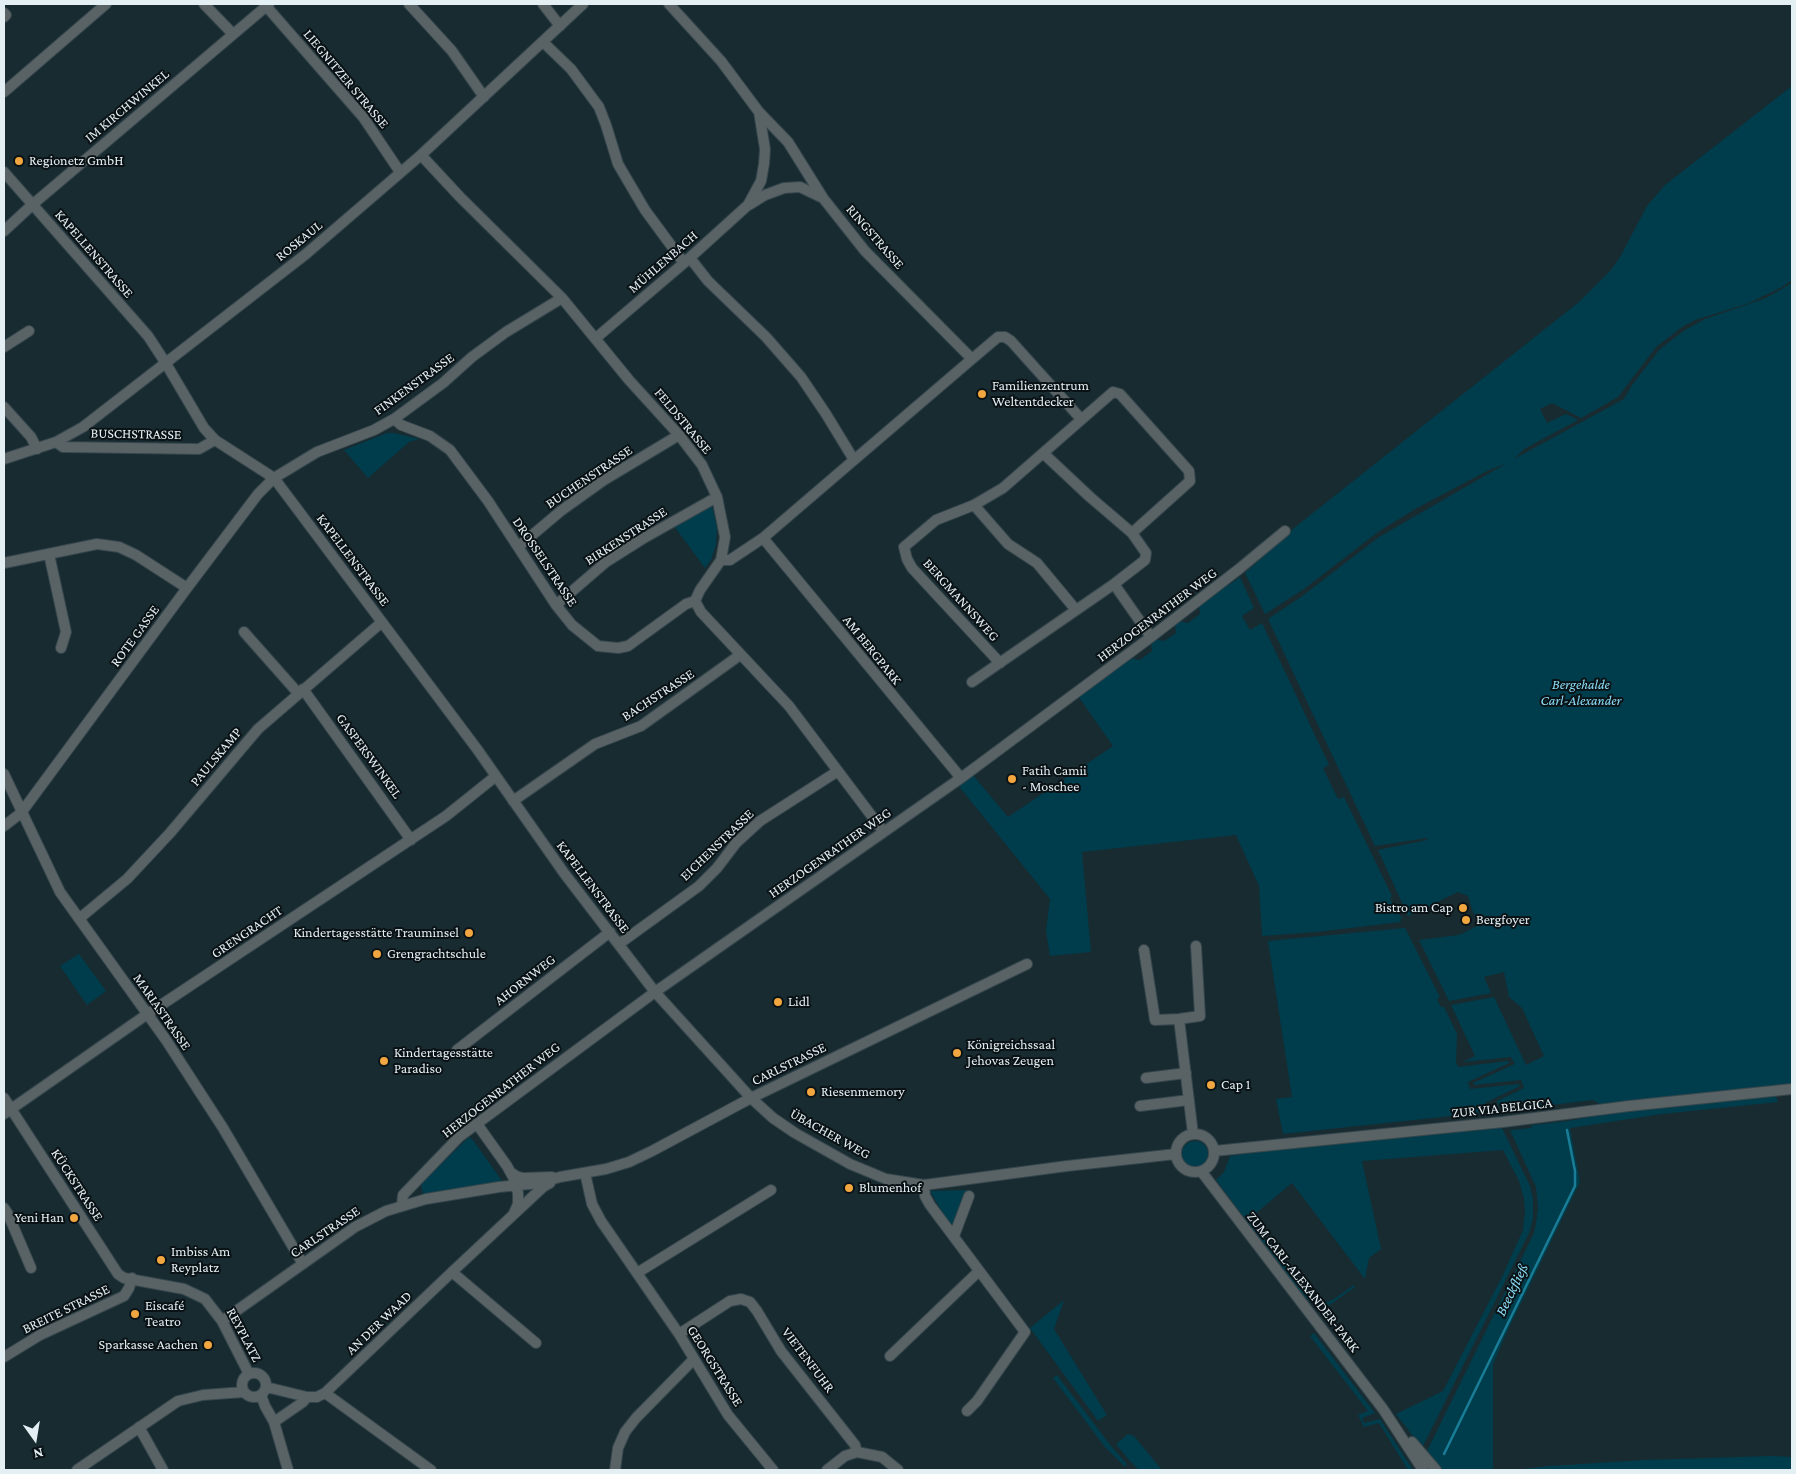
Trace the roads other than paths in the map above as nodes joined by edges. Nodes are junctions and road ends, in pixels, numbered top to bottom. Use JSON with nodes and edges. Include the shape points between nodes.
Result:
{"nodes":[{"id":1,"x":106,"y":4,"type":"edge"},
{"id":2,"x":204,"y":4,"type":"edge"},
{"id":3,"x":409,"y":4,"type":"edge"},
{"id":4,"x":543,"y":4,"type":"edge"},
{"id":5,"x":583,"y":4,"type":"edge"},
{"id":6,"x":669,"y":4,"type":"edge"},
{"id":7,"x":267,"y":5,"type":"edge"},
{"id":8,"x":560,"y":26,"type":"junction"},
{"id":9,"x":233,"y":34,"type":"junction"},
{"id":10,"x":544,"y":42,"type":"junction"},
{"id":11,"x":4,"y":92,"type":"edge"},
{"id":12,"x":484,"y":98,"type":"junction"},
{"id":13,"x":758,"y":112,"type":"junction"},
{"id":14,"x":421,"y":155,"type":"junction"},
{"id":15,"x":4,"y":172,"type":"edge"},
{"id":16,"x":400,"y":172,"type":"junction"},
{"id":17,"x":824,"y":198,"type":"junction"},
{"id":18,"x":32,"y":204,"type":"junction"},
{"id":19,"x":748,"y":205,"type":"junction"},
{"id":20,"x":4,"y":231,"type":"edge"},
{"id":21,"x":687,"y":260,"type":"junction"},
{"id":22,"x":562,"y":298,"type":"junction"},
{"id":23,"x":30,"y":331,"type":"dead end"},
{"id":24,"x":596,"y":338,"type":"junction"},
{"id":25,"x":4,"y":347,"type":"edge"},
{"id":26,"x":972,"y":359,"type":"junction"},
{"id":27,"x":166,"y":362,"type":"junction"},
{"id":28,"x":4,"y":407,"type":"edge"},
{"id":29,"x":394,"y":419,"type":"junction"},
{"id":30,"x":1081,"y":419,"type":"junction"},
{"id":31,"x":679,"y":435,"type":"junction"},
{"id":32,"x":215,"y":440,"type":"junction"},
{"id":33,"x":56,"y":442,"type":"junction"},
{"id":34,"x":37,"y":449,"type":"junction"},
{"id":35,"x":1043,"y":453,"type":"junction"},
{"id":36,"x":4,"y":459,"type":"edge"},
{"id":37,"x":854,"y":460,"type":"junction"},
{"id":38,"x":274,"y":478,"type":"junction"},
{"id":39,"x":717,"y":497,"type":"junction"},
{"id":40,"x":974,"y":505,"type":"junction"},
{"id":41,"x":1285,"y":531,"type":"dead end"},
{"id":42,"x":1132,"y":533,"type":"junction"},
{"id":43,"x":763,"y":538,"type":"junction"},
{"id":44,"x":518,"y":547,"type":"junction"},
{"id":45,"x":49,"y":554,"type":"junction"},
{"id":46,"x":721,"y":560,"type":"junction"},
{"id":47,"x":4,"y":563,"type":"edge"},
{"id":48,"x":1114,"y":584,"type":"junction"},
{"id":49,"x":187,"y":588,"type":"junction"},
{"id":50,"x":695,"y":601,"type":"junction"},
{"id":51,"x":556,"y":605,"type":"junction"},
{"id":52,"x":1076,"y":610,"type":"junction"},
{"id":53,"x":382,"y":622,"type":"junction"},
{"id":54,"x":244,"y":632,"type":"dead end"},
{"id":55,"x":1151,"y":637,"type":"junction"},
{"id":56,"x":61,"y":648,"type":"dead end"},
{"id":57,"x":740,"y":655,"type":"junction"},
{"id":58,"x":1000,"y":663,"type":"junction"},
{"id":59,"x":972,"y":682,"type":"dead end"},
{"id":60,"x":301,"y":691,"type":"junction"},
{"id":61,"x":838,"y":770,"type":"junction"},
{"id":62,"x":4,"y":774,"type":"edge"},
{"id":63,"x":496,"y":776,"type":"junction"},
{"id":64,"x":961,"y":778,"type":"junction"},
{"id":65,"x":513,"y":801,"type":"junction"},
{"id":66,"x":21,"y":813,"type":"junction"},
{"id":67,"x":4,"y":826,"type":"edge"},
{"id":68,"x":883,"y":831,"type":"junction"},
{"id":69,"x":411,"y":840,"type":"junction"},
{"id":70,"x":80,"y":918,"type":"junction"},
{"id":71,"x":610,"y":932,"type":"junction"},
{"id":72,"x":619,"y":944,"type":"junction"},
{"id":73,"x":1196,"y":946,"type":"dead end"},
{"id":74,"x":1144,"y":950,"type":"dead end"},
{"id":75,"x":1027,"y":964,"type":"dead end"},
{"id":76,"x":655,"y":992,"type":"junction"},
{"id":77,"x":146,"y":1015,"type":"junction"},
{"id":78,"x":1179,"y":1019,"type":"junction"},
{"id":79,"x":457,"y":1050,"type":"dead end"},
{"id":80,"x":1186,"y":1073,"type":"junction"},
{"id":81,"x":1146,"y":1078,"type":"dead end"},
{"id":82,"x":1792,"y":1089,"type":"edge"},
{"id":83,"x":4,"y":1098,"type":"edge"},
{"id":84,"x":751,"y":1098,"type":"junction"},
{"id":85,"x":1189,"y":1100,"type":"junction"},
{"id":86,"x":1140,"y":1106,"type":"dead end"},
{"id":87,"x":8,"y":1111,"type":"edge"},
{"id":88,"x":477,"y":1124,"type":"junction"},
{"id":89,"x":1193,"y":1134,"type":"junction"},
{"id":90,"x":1214,"y":1151,"type":"junction"},
{"id":91,"x":1176,"y":1154,"type":"junction"},
{"id":92,"x":1201,"y":1171,"type":"junction"},
{"id":93,"x":510,"y":1172,"type":"junction"},
{"id":94,"x":585,"y":1173,"type":"junction"},
{"id":95,"x":560,"y":1177,"type":"junction"},
{"id":96,"x":924,"y":1185,"type":"junction"},
{"id":97,"x":515,"y":1186,"type":"junction"},
{"id":98,"x":771,"y":1190,"type":"dead end"},
{"id":99,"x":970,"y":1196,"type":"dead end"},
{"id":100,"x":402,"y":1205,"type":"junction"},
{"id":101,"x":5,"y":1213,"type":"edge"},
{"id":102,"x":508,"y":1220,"type":"junction"},
{"id":103,"x":954,"y":1236,"type":"junction"},
{"id":104,"x":303,"y":1264,"type":"junction"},
{"id":105,"x":31,"y":1268,"type":"dead end"},
{"id":106,"x":979,"y":1271,"type":"junction"},
{"id":107,"x":452,"y":1272,"type":"junction"},
{"id":108,"x":637,"y":1273,"type":"junction"},
{"id":109,"x":132,"y":1278,"type":"junction"},
{"id":110,"x":222,"y":1321,"type":"junction"},
{"id":111,"x":679,"y":1334,"type":"junction"},
{"id":112,"x":536,"y":1344,"type":"dead end"},
{"id":113,"x":890,"y":1356,"type":"dead end"},
{"id":114,"x":4,"y":1357,"type":"edge"},
{"id":115,"x":694,"y":1359,"type":"junction"},
{"id":116,"x":249,"y":1374,"type":"junction"},
{"id":117,"x":264,"y":1391,"type":"junction"},
{"id":118,"x":244,"y":1392,"type":"junction"},
{"id":119,"x":325,"y":1393,"type":"junction"},
{"id":120,"x":307,"y":1397,"type":"junction"},
{"id":121,"x":1383,"y":1409,"type":"junction"},
{"id":122,"x":967,"y":1411,"type":"dead end"},
{"id":123,"x":274,"y":1422,"type":"junction"},
{"id":124,"x":138,"y":1427,"type":"junction"},
{"id":125,"x":856,"y":1452,"type":"junction"},
{"id":126,"x":77,"y":1470,"type":"edge"},
{"id":127,"x":163,"y":1470,"type":"edge"},
{"id":128,"x":288,"y":1470,"type":"edge"},
{"id":129,"x":431,"y":1470,"type":"edge"},
{"id":130,"x":615,"y":1470,"type":"edge"},
{"id":131,"x":773,"y":1470,"type":"edge"},
{"id":132,"x":827,"y":1470,"type":"edge"},
{"id":133,"x":898,"y":1470,"type":"edge"},
{"id":134,"x":1423,"y":1470,"type":"edge"},
{"id":135,"x":1436,"y":1470,"type":"edge"}],
"edges":[{"from":1,"to":11,"type":"street"},
{"from":2,"to":9,"type":"street"},
{"from":3,"to":12,"type":"street","via":[[452,51]]},
{"from":4,"to":8,"type":"street"},
{"from":5,"to":8,"type":"street","name":"ROSKAUL"},
{"from":6,"to":13,"type":"street","name":"RINGSTRASSE","via":[[721,61]]},
{"from":7,"to":9,"type":"street","name":"IM KIRCHWINKEL"},
{"from":7,"to":16,"type":"street","name":"LIEGNITZER STRASSE","via":[[363,117]]},
{"from":8,"to":10,"type":"street","name":"ROSKAUL"},
{"from":9,"to":18,"type":"street","name":"IM KIRCHWINKEL"},
{"from":10,"to":12,"type":"street","name":"ROSKAUL"},
{"from":10,"to":21,"type":"street","via":[[571,69],[599,107],[618,164],[645,210]]},
{"from":12,"to":14,"type":"street","name":"ROSKAUL"},
{"from":13,"to":17,"type":"street","name":"RINGSTRASSE","via":[[788,142]]},
{"from":13,"to":19,"type":"street","name":"MÜHLENBACH","via":[[764,164],[761,181]]},
{"from":14,"to":16,"type":"street","name":"ROSKAUL"},
{"from":14,"to":22,"type":"street","name":"FELDSTRASSE"},
{"from":15,"to":18,"type":"street","name":"KAPELLENSTRASSE"},
{"from":16,"to":27,"type":"street","name":"ROSKAUL","via":[[306,254]]},
{"from":17,"to":19,"type":"street","name":"MÜHLENBACH","via":[[800,187],[784,188]]},
{"from":17,"to":26,"type":"street","name":"RINGSTRASSE","via":[[865,251]]},
{"from":18,"to":20,"type":"street","name":"IM KIRCHWINKEL"},
{"from":18,"to":27,"type":"street","name":"KAPELLENSTRASSE","via":[[148,336]]},
{"from":19,"to":21,"type":"street","name":"MÜHLENBACH"},
{"from":21,"to":24,"type":"street","name":"MÜHLENBACH"},
{"from":21,"to":37,"type":"street","via":[[766,337],[801,377]]},
{"from":22,"to":24,"type":"street","name":"FELDSTRASSE"},
{"from":22,"to":29,"type":"street","name":"FINKENSTRASSE","via":[[506,332]]},
{"from":23,"to":25,"type":"street"},
{"from":24,"to":31,"type":"street","name":"FELDSTRASSE"},
{"from":26,"to":30,"type":"street","via":[[998,337],[1005,337]]},
{"from":26,"to":37,"type":"street"},
{"from":27,"to":32,"type":"street","name":"KAPELLENSTRASSE","via":[[195,415]]},
{"from":27,"to":33,"type":"street","name":"ROSKAUL","via":[[83,427]]},
{"from":28,"to":34,"type":"street","via":[[31,437]]},
{"from":29,"to":38,"type":"street","name":"FINKENSTRASSE","via":[[316,452]]},
{"from":29,"to":44,"type":"street","name":"DROSSELSTRASSE","via":[[430,436],[450,450]]},
{"from":30,"to":35,"type":"street","name":"BERGMANNSWEG"},
{"from":30,"to":42,"type":"street","name":"BERGMANNSWEG","via":[[1113,392],[1120,394],[1189,471],[1190,481]]},
{"from":31,"to":39,"type":"street","name":"FELDSTRASSE","via":[[702,465]]},
{"from":31,"to":44,"type":"street","name":"BUCHENSTRASSE","via":[[604,480]]},
{"from":32,"to":33,"type":"street","name":"BUSCHSTRASSE","via":[[199,448],[63,447]]},
{"from":32,"to":38,"type":"street","name":"KAPELLENSTRASSE"},
{"from":33,"to":34,"type":"street","name":"ROSKAUL"},
{"from":34,"to":36,"type":"street","name":"ROSKAUL"},
{"from":35,"to":40,"type":"street","name":"BERGMANNSWEG","via":[[1003,488]]},
{"from":35,"to":42,"type":"street","name":"BERGMANNSWEG"},
{"from":37,"to":43,"type":"street"},
{"from":38,"to":49,"type":"street","name":"ROTE GASSE","via":[[258,494]]},
{"from":38,"to":53,"type":"street","name":"KAPELLENSTRASSE"},
{"from":39,"to":46,"type":"street","name":"FELDSTRASSE","via":[[725,536]]},
{"from":39,"to":51,"type":"street","name":"BIRKENSTRASSE","via":[[606,562]]},
{"from":40,"to":52,"type":"street","via":[[1008,544],[1037,563]]},
{"from":40,"to":58,"type":"street","name":"BERGMANNSWEG","via":[[936,520],[904,547],[912,568]]},
{"from":41,"to":55,"type":"street","name":"HERZOGENRATHER WEG"},
{"from":42,"to":48,"type":"street","name":"BERGMANNSWEG","via":[[1146,553],[1145,560]]},
{"from":43,"to":46,"type":"street","via":[[730,560]]},
{"from":43,"to":64,"type":"street","name":"AM BERGPARK"},
{"from":44,"to":51,"type":"street","name":"DROSSELSTRASSE"},
{"from":45,"to":47,"type":"street"},
{"from":45,"to":49,"type":"street","via":[[97,544],[119,547]]},
{"from":45,"to":56,"type":"street","via":[[66,632]]},
{"from":46,"to":50,"type":"street","name":"FELDSTRASSE"},
{"from":48,"to":52,"type":"street","name":"BERGMANNSWEG"},
{"from":48,"to":55,"type":"street"},
{"from":49,"to":66,"type":"street","name":"ROTE GASSE"},
{"from":50,"to":51,"type":"street","name":"DROSSELSTRASSE","via":[[686,604],[628,646],[618,648],[598,646],[572,625]]},
{"from":50,"to":57,"type":"street"},
{"from":52,"to":58,"type":"street","name":"BERGMANNSWEG"},
{"from":53,"to":60,"type":"street","name":"PAULSKAMP"},
{"from":53,"to":63,"type":"street","name":"KAPELLENSTRASSE"},
{"from":54,"to":60,"type":"street","name":"GASPERSWINKEL"},
{"from":55,"to":64,"type":"street","name":"HERZOGENRATHER WEG"},
{"from":57,"to":61,"type":"street","via":[[789,706]]},
{"from":57,"to":65,"type":"street","name":"BACHSTRASSE","via":[[641,726],[595,744]]},
{"from":58,"to":59,"type":"street","name":"BERGMANNSWEG"},
{"from":60,"to":69,"type":"street","name":"GASPERSWINKEL"},
{"from":60,"to":70,"type":"street","name":"PAULSKAMP","via":[[258,729],[127,879]]},
{"from":61,"to":68,"type":"street"},
{"from":61,"to":72,"type":"street","name":"EICHENSTRASSE","via":[[760,821],[698,886]]},
{"from":62,"to":66,"type":"street","name":"MARIASTRASSE"},
{"from":63,"to":65,"type":"street","name":"KAPELLENSTRASSE"},
{"from":63,"to":69,"type":"street","name":"GRENGRACHT"},
{"from":64,"to":68,"type":"street","name":"HERZOGENRATHER WEG"},
{"from":65,"to":71,"type":"street","name":"KAPELLENSTRASSE"},
{"from":66,"to":67,"type":"street","name":"ROTE GASSE"},
{"from":66,"to":70,"type":"street","name":"MARIASTRASSE","via":[[60,892]]},
{"from":68,"to":76,"type":"street","name":"HERZOGENRATHER WEG"},
{"from":69,"to":77,"type":"street","name":"GRENGRACHT"},
{"from":70,"to":77,"type":"street","name":"MARIASTRASSE"},
{"from":71,"to":72,"type":"street","name":"KAPELLENSTRASSE"},
{"from":71,"to":79,"type":"street","name":"AHORNWEG"},
{"from":72,"to":76,"type":"street","name":"KAPELLENSTRASSE"},
{"from":73,"to":78,"type":"street","via":[[1200,1016]]},
{"from":74,"to":78,"type":"street","via":[[1155,1020]]},
{"from":75,"to":84,"type":"street","name":"CARLSTRASSE"},
{"from":76,"to":84,"type":"street","name":"ÜBACHER WEG"},
{"from":76,"to":88,"type":"street","name":"HERZOGENRATHER WEG"},
{"from":77,"to":87,"type":"street","name":"GRENGRACHT"},
{"from":77,"to":104,"type":"street","name":"MARIASTRASSE","via":[[223,1128]]},
{"from":78,"to":80,"type":"street"},
{"from":80,"to":81,"type":"street"},
{"from":80,"to":85,"type":"street"},
{"from":82,"to":90,"type":"street","name":"ZUR VIA BELGICA"},
{"from":83,"to":87,"type":"street","name":"KÜCKSTRASSE"},
{"from":84,"to":94,"type":"street","name":"CARLSTRASSE","via":[[645,1154],[606,1169]]},
{"from":84,"to":96,"type":"street","name":"ÜBACHER WEG","via":[[795,1133],[850,1164],[886,1179]]},
{"from":85,"to":86,"type":"street"},
{"from":85,"to":89,"type":"street"},
{"from":87,"to":109,"type":"street","name":"KÜCKSTRASSE","via":[[118,1274]]},
{"from":88,"to":93,"type":"street"},
{"from":88,"to":100,"type":"street","name":"HERZOGENRATHER WEG","via":[[403,1195]]},
{"from":89,"to":90,"type":"street","via":[[1209,1140]]},
{"from":89,"to":91,"type":"street","via":[[1180,1140]]},
{"from":90,"to":92,"type":"street","via":[[1211,1163]]},
{"from":91,"to":92,"type":"street","via":[[1187,1170]]},
{"from":91,"to":96,"type":"street"},
{"from":92,"to":121,"type":"street","name":"ZUM CARL-ALEXANDER-PARK"},
{"from":93,"to":95,"type":"street","name":"CARLSTRASSE","via":[[523,1178]]},
{"from":93,"to":97,"type":"street"},
{"from":94,"to":95,"type":"street","name":"CARLSTRASSE"},
{"from":94,"to":108,"type":"street","name":"GEORGSTRASSE","via":[[592,1204],[601,1222]]},
{"from":95,"to":97,"type":"street","name":"CARLSTRASSE"},
{"from":95,"to":102,"type":"street","name":"AN DER WAAD","via":[[543,1187]]},
{"from":96,"to":103,"type":"street","via":[[930,1205]]},
{"from":97,"to":100,"type":"street","name":"CARLSTRASSE"},
{"from":97,"to":102,"type":"street","name":"AN DER WAAD","via":[[518,1204]]},
{"from":98,"to":108,"type":"street"},
{"from":99,"to":103,"type":"street"},
{"from":100,"to":104,"type":"street","name":"CARLSTRASSE","via":[[355,1226]]},
{"from":101,"to":105,"type":"street"},
{"from":102,"to":107,"type":"street","name":"AN DER WAAD"},
{"from":103,"to":106,"type":"street"},
{"from":104,"to":110,"type":"street","name":"CARLSTRASSE"},
{"from":106,"to":113,"type":"street"},
{"from":106,"to":122,"type":"street","via":[[1025,1332]]},
{"from":107,"to":112,"type":"street"},
{"from":107,"to":119,"type":"street","name":"AN DER WAAD"},
{"from":108,"to":111,"type":"street","name":"GEORGSTRASSE"},
{"from":109,"to":110,"type":"street","name":"REYPLATZ","via":[[193,1293],[205,1299]]},
{"from":109,"to":114,"type":"street","name":"BREITE STRASSE","via":[[124,1296],[40,1334]]},
{"from":110,"to":116,"type":"street","name":"REYPLATZ"},
{"from":111,"to":115,"type":"street","name":"GEORGSTRASSE"},
{"from":111,"to":125,"type":"street","name":"VIETENFUHR","via":[[730,1301],[741,1299],[750,1302],[781,1351],[855,1445]]},
{"from":115,"to":130,"type":"street","via":[[625,1432],[618,1448]]},
{"from":115,"to":131,"type":"street","name":"GEORGSTRASSE","via":[[728,1415]]},
{"from":116,"to":117,"type":"street","via":[[259,1374],[266,1381]]},
{"from":116,"to":118,"type":"street","via":[[243,1381]]},
{"from":117,"to":118,"type":"street","via":[[252,1397]]},
{"from":117,"to":120,"type":"street"},
{"from":117,"to":123,"type":"street","via":[[265,1406]]},
{"from":118,"to":124,"type":"street","via":[[203,1395],[178,1401]]},
{"from":119,"to":120,"type":"street"},
{"from":119,"to":129,"type":"street"},
{"from":120,"to":123,"type":"street"},
{"from":121,"to":134,"type":"street","name":"ZUM CARL-ALEXANDER-PARK"},
{"from":121,"to":135,"type":"street","name":"ZUM CARL-ALEXANDER-PARK"},
{"from":123,"to":128,"type":"street"},
{"from":124,"to":126,"type":"street"},
{"from":124,"to":127,"type":"street"},
{"from":125,"to":132,"type":"street"},
{"from":125,"to":133,"type":"street","via":[[882,1457]]}]}
